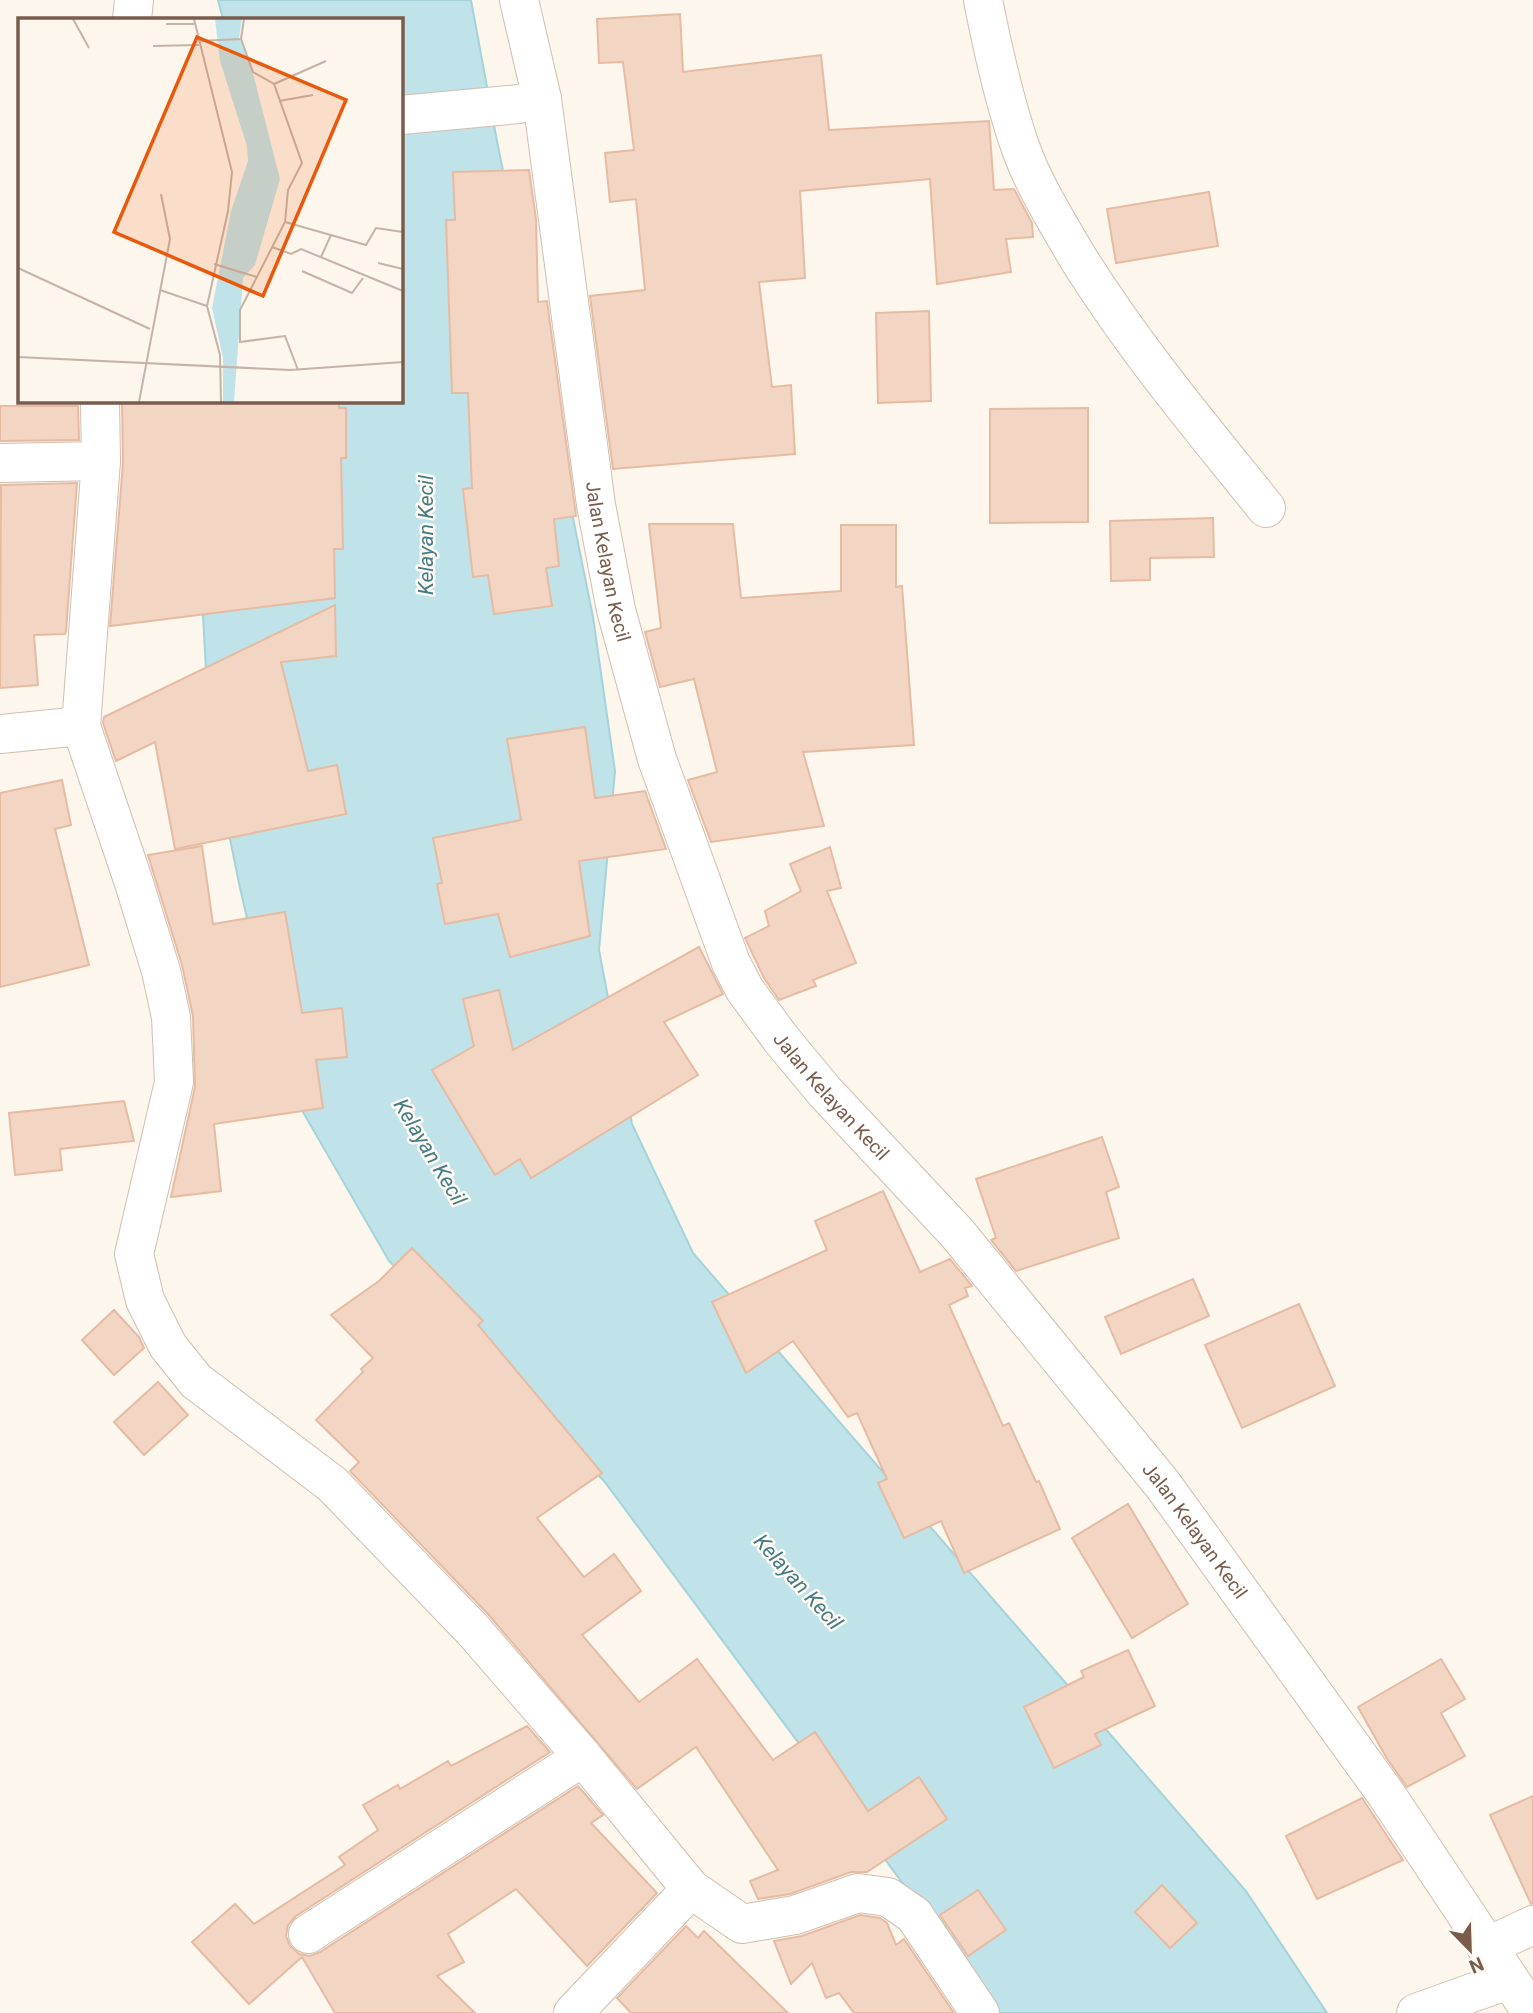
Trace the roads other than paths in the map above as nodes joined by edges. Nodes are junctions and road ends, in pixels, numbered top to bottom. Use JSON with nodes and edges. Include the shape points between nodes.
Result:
{"nodes":[{"id":1,"x":134,"y":0,"type":"edge"},
{"id":2,"x":519,"y":0,"type":"edge"},
{"id":3,"x":983,"y":0,"type":"edge"},
{"id":4,"x":132,"y":18,"type":"edge"},
{"id":5,"x":531,"y":102,"type":"junction"},
{"id":6,"x":402,"y":115,"type":"edge"},
{"id":7,"x":100,"y":402,"type":"edge"},
{"id":8,"x":101,"y":461,"type":"junction"},
{"id":9,"x":0,"y":463,"type":"edge"},
{"id":10,"x":1266,"y":508,"type":"dead end"},
{"id":11,"x":81,"y":726,"type":"junction"},
{"id":12,"x":0,"y":734,"type":"edge"},
{"id":13,"x":583,"y":1756,"type":"junction"},
{"id":14,"x":691,"y":1889,"type":"junction"},
{"id":15,"x":1533,"y":1925,"type":"edge"},
{"id":16,"x":308,"y":1934,"type":"dead end"},
{"id":17,"x":1486,"y":1947,"type":"junction"},
{"id":18,"x":1508,"y":1980,"type":"junction"},
{"id":19,"x":572,"y":2013,"type":"edge"},
{"id":20,"x":980,"y":2013,"type":"edge"},
{"id":21,"x":1416,"y":2013,"type":"edge"},
{"id":22,"x":1532,"y":2013,"type":"edge"}],
"edges":[{"from":1,"to":4,"type":"street"},
{"from":2,"to":5,"type":"street","name":"Jalan Kelayan Kecil"},
{"from":3,"to":10,"type":"street","via":[[1021,150],[1055,219],[1143,355]]},
{"from":5,"to":6,"type":"street"},
{"from":5,"to":17,"type":"street","name":"Jalan Kelayan Kecil","via":[[616,610],[657,759],[731,963],[781,1039],[957,1233],[1163,1485],[1386,1794]]},
{"from":7,"to":8,"type":"street"},
{"from":8,"to":9,"type":"street"},
{"from":8,"to":11,"type":"street"},
{"from":11,"to":12,"type":"street"},
{"from":11,"to":13,"type":"street","via":[[134,883],[171,1017],[174,1082],[134,1254],[145,1300],[168,1346],[196,1381],[332,1484],[472,1629]]},
{"from":13,"to":14,"type":"street"},
{"from":13,"to":16,"type":"street"},
{"from":14,"to":19,"type":"street"},
{"from":14,"to":20,"type":"street","via":[[742,1924],[796,1914],[858,1893],[888,1897],[914,1915]]},
{"from":15,"to":17,"type":"street"},
{"from":17,"to":18,"type":"street","name":"Jalan Kelayan Kecil"},
{"from":18,"to":21,"type":"street"},
{"from":18,"to":22,"type":"street","name":"Jalan Kelayan Kecil"}]}
